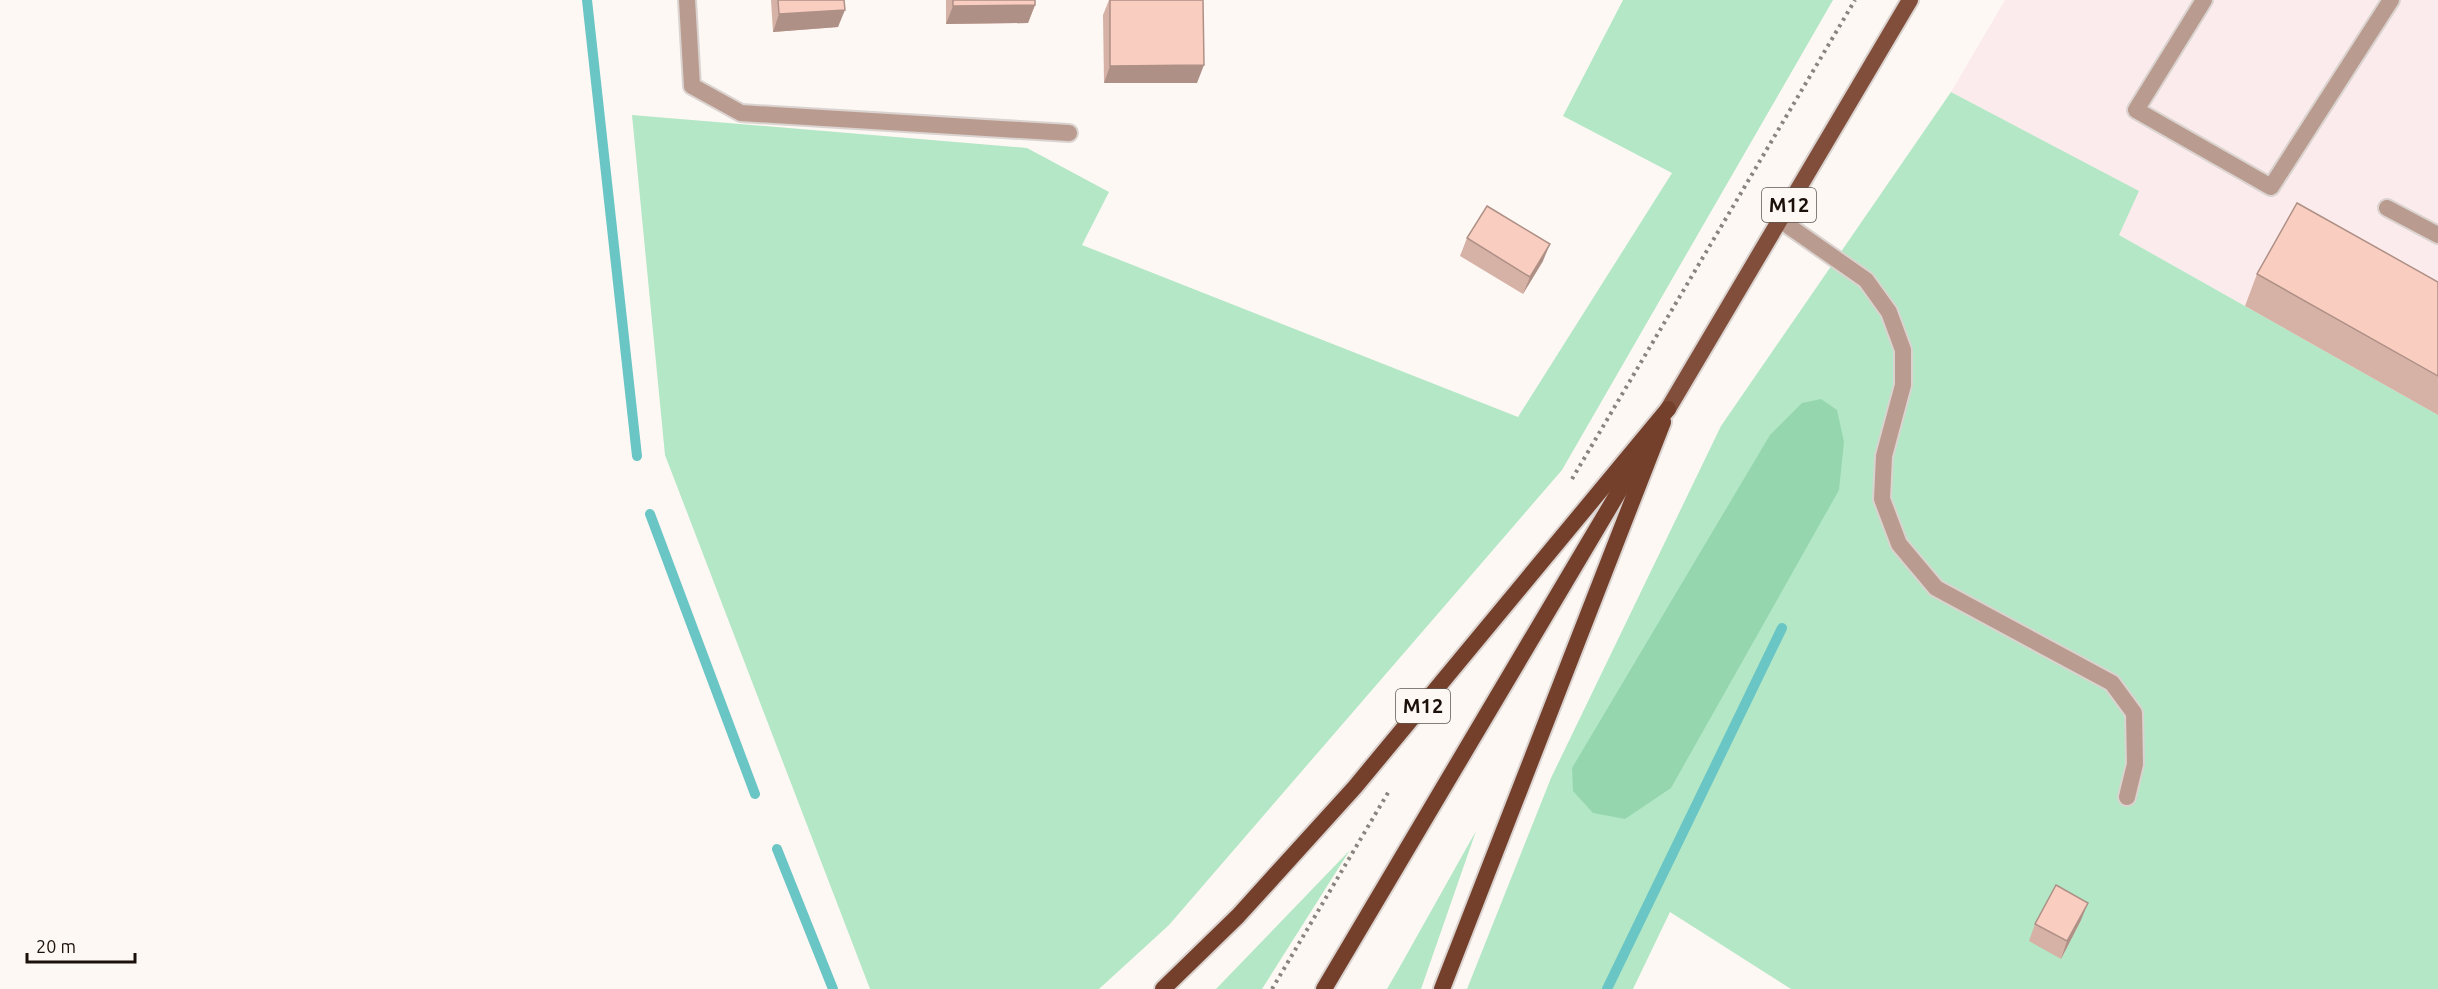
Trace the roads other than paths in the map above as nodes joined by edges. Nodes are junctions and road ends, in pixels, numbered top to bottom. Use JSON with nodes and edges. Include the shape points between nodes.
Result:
{"nodes":[{"id":1,"x":687,"y":0,"type":"edge"},
{"id":2,"x":1910,"y":0,"type":"edge"},
{"id":3,"x":2204,"y":0,"type":"edge"},
{"id":4,"x":2391,"y":0,"type":"edge"},
{"id":5,"x":1069,"y":133,"type":"dead end"},
{"id":6,"x":2387,"y":208,"type":"dead end"},
{"id":7,"x":1780,"y":220,"type":"junction"},
{"id":8,"x":2438,"y":235,"type":"edge"},
{"id":9,"x":1668,"y":409,"type":"junction"},
{"id":10,"x":2127,"y":797,"type":"dead end"},
{"id":11,"x":1163,"y":989,"type":"edge"},
{"id":12,"x":1324,"y":989,"type":"edge"},
{"id":13,"x":1442,"y":989,"type":"edge"}],
"edges":[{"from":1,"to":5,"type":"street","via":[[692,86],[741,113]]},
{"from":2,"to":7,"type":"main road","number":"М12"},
{"from":3,"to":4,"type":"street","via":[[2136,110],[2271,187]]},
{"from":6,"to":8,"type":"street"},
{"from":7,"to":9,"type":"main road","number":"М12"},
{"from":7,"to":10,"type":"street","via":[[1866,280],[1889,312],[1903,350],[1903,385],[1884,456],[1882,499],[1899,544],[1936,588],[2112,683],[2134,712],[2135,764]]},
{"from":9,"to":11,"type":"highway","number":"М12","via":[[1355,787],[1238,916]]},
{"from":9,"to":12,"type":"highway","number":"М12"},
{"from":9,"to":13,"type":"highway","number":"М12"}]}
